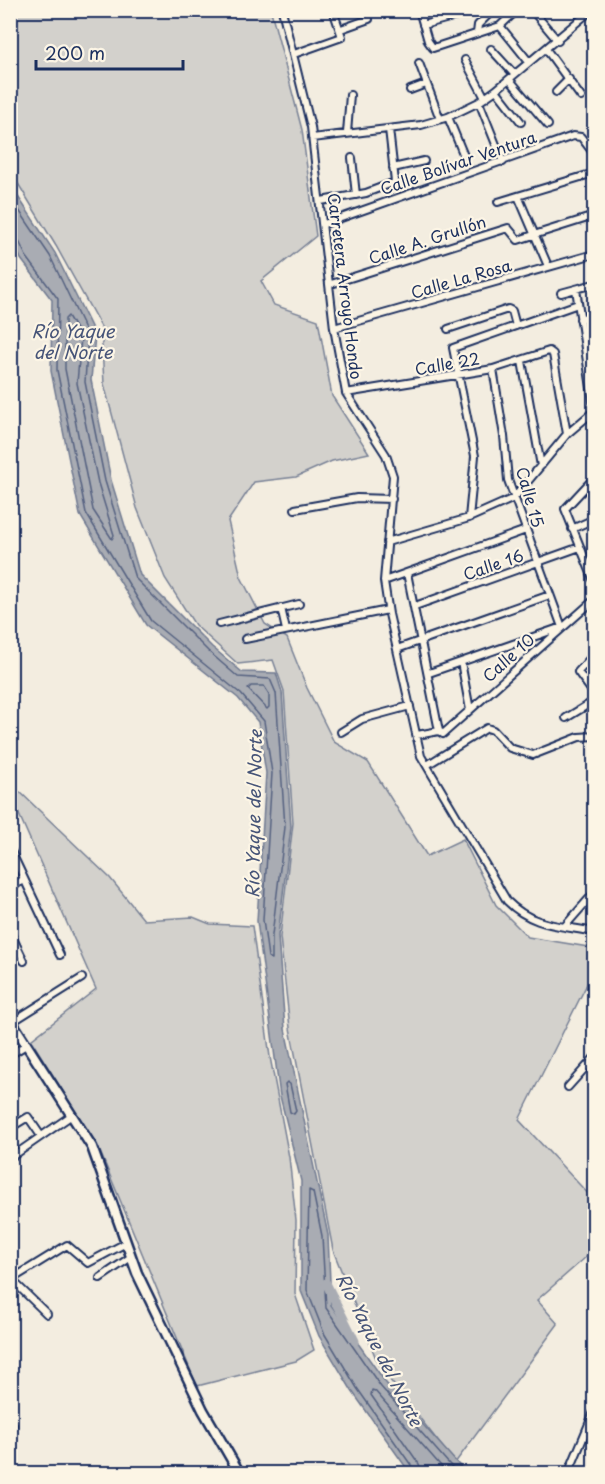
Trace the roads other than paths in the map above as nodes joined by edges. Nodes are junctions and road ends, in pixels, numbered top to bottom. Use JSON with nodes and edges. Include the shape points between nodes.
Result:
{"nodes":[{"id":1,"x":333,"y":10,"type":"edge"},
{"id":2,"x":367,"y":10,"type":"edge"},
{"id":3,"x":419,"y":10,"type":"edge"},
{"id":4,"x":493,"y":10,"type":"edge"},
{"id":5,"x":517,"y":10,"type":"edge"},
{"id":6,"x":532,"y":10,"type":"edge"},
{"id":7,"x":283,"y":11,"type":"edge"},
{"id":8,"x":589,"y":12,"type":"edge"},
{"id":9,"x":460,"y":15,"type":"dead end"},
{"id":10,"x":423,"y":25,"type":"junction"},
{"id":11,"x":500,"y":26,"type":"junction"},
{"id":12,"x":341,"y":30,"type":"junction"},
{"id":13,"x":477,"y":33,"type":"junction"},
{"id":14,"x":558,"y":41,"type":"junction"},
{"id":15,"x":546,"y":49,"type":"junction"},
{"id":16,"x":491,"y":50,"type":"dead end"},
{"id":17,"x":294,"y":54,"type":"junction"},
{"id":18,"x":465,"y":60,"type":"dead end"},
{"id":19,"x":529,"y":62,"type":"junction"},
{"id":20,"x":419,"y":63,"type":"dead end"},
{"id":21,"x":511,"y":77,"type":"junction"},
{"id":22,"x":569,"y":79,"type":"junction"},
{"id":23,"x":426,"y":84,"type":"junction"},
{"id":24,"x":410,"y":90,"type":"dead end"},
{"id":25,"x":496,"y":90,"type":"junction"},
{"id":26,"x":556,"y":92,"type":"dead end"},
{"id":27,"x":350,"y":95,"type":"dead end"},
{"id":28,"x":581,"y":97,"type":"dead end"},
{"id":29,"x":482,"y":100,"type":"junction"},
{"id":30,"x":448,"y":117,"type":"junction"},
{"id":31,"x":440,"y":119,"type":"junction"},
{"id":32,"x":522,"y":122,"type":"dead end"},
{"id":33,"x":548,"y":125,"type":"dead end"},
{"id":34,"x":389,"y":129,"type":"junction"},
{"id":35,"x":347,"y":133,"type":"junction"},
{"id":36,"x":312,"y":138,"type":"junction"},
{"id":37,"x":594,"y":154,"type":"edge"},
{"id":38,"x":464,"y":156,"type":"dead end"},
{"id":39,"x":352,"y":158,"type":"dead end"},
{"id":40,"x":424,"y":161,"type":"dead end"},
{"id":41,"x":503,"y":162,"type":"junction"},
{"id":42,"x":393,"y":168,"type":"junction"},
{"id":43,"x":594,"y":173,"type":"edge"},
{"id":44,"x":356,"y":195,"type":"junction"},
{"id":45,"x":518,"y":196,"type":"junction"},
{"id":46,"x":321,"y":201,"type":"junction"},
{"id":47,"x":498,"y":202,"type":"dead end"},
{"id":48,"x":594,"y":216,"type":"edge"},
{"id":49,"x":324,"y":224,"type":"junction"},
{"id":50,"x":536,"y":234,"type":"junction"},
{"id":51,"x":594,"y":254,"type":"edge"},
{"id":52,"x":549,"y":266,"type":"junction"},
{"id":53,"x":331,"y":284,"type":"junction"},
{"id":54,"x":594,"y":284,"type":"edge"},
{"id":55,"x":576,"y":289,"type":"junction"},
{"id":56,"x":561,"y":293,"type":"dead end"},
{"id":57,"x":578,"y":304,"type":"junction"},
{"id":58,"x":594,"y":315,"type":"edge"},
{"id":59,"x":580,"y":319,"type":"junction"},
{"id":60,"x":516,"y":326,"type":"junction"},
{"id":61,"x":334,"y":328,"type":"junction"},
{"id":62,"x":448,"y":329,"type":"dead end"},
{"id":63,"x":522,"y":361,"type":"junction"},
{"id":64,"x":493,"y":369,"type":"junction"},
{"id":65,"x":459,"y":376,"type":"junction"},
{"id":66,"x":346,"y":393,"type":"junction"},
{"id":67,"x":594,"y":410,"type":"edge"},
{"id":68,"x":567,"y":434,"type":"junction"},
{"id":69,"x":541,"y":466,"type":"junction"},
{"id":70,"x":594,"y":478,"type":"edge"},
{"id":71,"x":514,"y":498,"type":"junction"},
{"id":72,"x":392,"y":499,"type":"junction"},
{"id":73,"x":295,"y":509,"type":"dead end"},
{"id":74,"x":469,"y":518,"type":"junction"},
{"id":75,"x":594,"y":519,"type":"edge"},
{"id":76,"x":572,"y":529,"type":"junction"},
{"id":77,"x":526,"y":530,"type":"junction"},
{"id":78,"x":387,"y":542,"type":"junction"},
{"id":79,"x":580,"y":547,"type":"junction"},
{"id":80,"x":594,"y":560,"type":"edge"},
{"id":81,"x":537,"y":562,"type":"junction"},
{"id":82,"x":587,"y":563,"type":"junction"},
{"id":83,"x":407,"y":573,"type":"junction"},
{"id":84,"x":384,"y":580,"type":"junction"},
{"id":85,"x":594,"y":580,"type":"edge"},
{"id":86,"x":550,"y":595,"type":"junction"},
{"id":87,"x":594,"y":600,"type":"edge"},
{"id":88,"x":299,"y":604,"type":"dead end"},
{"id":89,"x":588,"y":605,"type":"junction"},
{"id":90,"x":415,"y":606,"type":"junction"},
{"id":91,"x":281,"y":608,"type":"junction"},
{"id":92,"x":388,"y":610,"type":"junction"},
{"id":93,"x":594,"y":613,"type":"edge"},
{"id":94,"x":219,"y":624,"type":"dead end"},
{"id":95,"x":562,"y":627,"type":"junction"},
{"id":96,"x":286,"y":630,"type":"junction"},
{"id":97,"x":245,"y":639,"type":"dead end"},
{"id":98,"x":422,"y":640,"type":"junction"},
{"id":99,"x":397,"y":649,"type":"junction"},
{"id":100,"x":594,"y":654,"type":"edge"},
{"id":101,"x":460,"y":662,"type":"junction"},
{"id":102,"x":429,"y":674,"type":"junction"},
{"id":103,"x":594,"y":694,"type":"edge"},
{"id":104,"x":594,"y":701,"type":"edge"},
{"id":105,"x":410,"y":706,"type":"junction"},
{"id":106,"x":470,"y":710,"type":"junction"},
{"id":107,"x":566,"y":718,"type":"dead end"},
{"id":108,"x":341,"y":732,"type":"dead end"},
{"id":109,"x":440,"y":732,"type":"junction"},
{"id":110,"x":417,"y":735,"type":"junction"},
{"id":111,"x":594,"y":736,"type":"edge"},
{"id":112,"x":427,"y":765,"type":"junction"},
{"id":113,"x":10,"y":849,"type":"edge"},
{"id":114,"x":24,"y":879,"type":"junction"},
{"id":115,"x":10,"y":889,"type":"edge"},
{"id":116,"x":594,"y":894,"type":"edge"},
{"id":117,"x":565,"y":926,"type":"junction"},
{"id":118,"x":10,"y":932,"type":"edge"},
{"id":119,"x":594,"y":932,"type":"edge"},
{"id":120,"x":60,"y":955,"type":"dead end"},
{"id":121,"x":24,"y":961,"type":"dead end"},
{"id":122,"x":82,"y":978,"type":"dead end"},
{"id":123,"x":11,"y":1020,"type":"edge"},
{"id":124,"x":26,"y":1045,"type":"junction"},
{"id":125,"x":10,"y":1055,"type":"edge"},
{"id":126,"x":594,"y":1058,"type":"edge"},
{"id":127,"x":568,"y":1087,"type":"dead end"},
{"id":128,"x":72,"y":1115,"type":"junction"},
{"id":129,"x":10,"y":1128,"type":"edge"},
{"id":130,"x":42,"y":1136,"type":"junction"},
{"id":131,"x":10,"y":1158,"type":"edge"},
{"id":132,"x":126,"y":1243,"type":"junction"},
{"id":133,"x":131,"y":1257,"type":"junction"},
{"id":134,"x":100,"y":1278,"type":"dead end"},
{"id":135,"x":11,"y":1279,"type":"edge"},
{"id":136,"x":47,"y":1314,"type":"dead end"},
{"id":137,"x":594,"y":1412,"type":"edge"},
{"id":138,"x":240,"y":1473,"type":"edge"},
{"id":139,"x":568,"y":1473,"type":"edge"}],
"edges":[{"from":1,"to":12,"type":"street"},
{"from":2,"to":12,"type":"street","via":[[369,20]]},
{"from":3,"to":10,"type":"street"},
{"from":4,"to":13,"type":"street","via":[[478,25]]},
{"from":5,"to":11,"type":"street"},
{"from":6,"to":14,"type":"street"},
{"from":7,"to":17,"type":"street","name":"Carretera Arroyo Hondo"},
{"from":8,"to":14,"type":"street"},
{"from":9,"to":10,"type":"street"},
{"from":10,"to":13,"type":"street","via":[[433,48]]},
{"from":11,"to":13,"type":"street"},
{"from":11,"to":19,"type":"street"},
{"from":12,"to":17,"type":"street","via":[[341,38]]},
{"from":14,"to":15,"type":"street"},
{"from":15,"to":19,"type":"street"},
{"from":15,"to":22,"type":"street"},
{"from":16,"to":21,"type":"street"},
{"from":17,"to":36,"type":"street","name":"Carretera Arroyo Hondo"},
{"from":18,"to":29,"type":"street"},
{"from":19,"to":21,"type":"street"},
{"from":20,"to":23,"type":"street"},
{"from":21,"to":25,"type":"street"},
{"from":21,"to":33,"type":"street"},
{"from":22,"to":26,"type":"street"},
{"from":22,"to":28,"type":"street"},
{"from":23,"to":24,"type":"street"},
{"from":23,"to":31,"type":"street"},
{"from":25,"to":29,"type":"street"},
{"from":25,"to":32,"type":"street"},
{"from":27,"to":35,"type":"street"},
{"from":29,"to":30,"type":"street"},
{"from":29,"to":41,"type":"street"},
{"from":30,"to":31,"type":"street"},
{"from":30,"to":38,"type":"street"},
{"from":31,"to":34,"type":"street"},
{"from":34,"to":35,"type":"street"},
{"from":34,"to":42,"type":"street"},
{"from":35,"to":36,"type":"street"},
{"from":36,"to":46,"type":"street","name":"Carretera Arroyo Hondo"},
{"from":37,"to":41,"type":"street","name":"Calle Bolívar Ventura","via":[[575,135]]},
{"from":39,"to":44,"type":"street"},
{"from":40,"to":42,"type":"street"},
{"from":41,"to":49,"type":"street","name":"Calle Bolívar Ventura"},
{"from":42,"to":44,"type":"street","via":[[395,182]]},
{"from":43,"to":45,"type":"street"},
{"from":44,"to":46,"type":"street"},
{"from":45,"to":47,"type":"street"},
{"from":45,"to":50,"type":"street"},
{"from":46,"to":49,"type":"street","name":"Carretera Arroyo Hondo"},
{"from":48,"to":50,"type":"street","name":"Calle A. Grullón"},
{"from":49,"to":53,"type":"street","name":"Carretera Arroyo Hondo"},
{"from":50,"to":52,"type":"street"},
{"from":50,"to":53,"type":"street","name":"Calle A. Grullón","via":[[518,240],[508,228]]},
{"from":51,"to":52,"type":"street","name":"Calle La Rosa"},
{"from":52,"to":61,"type":"street","name":"Calle La Rosa"},
{"from":53,"to":61,"type":"street","name":"Carretera Arroyo Hondo"},
{"from":54,"to":55,"type":"street"},
{"from":55,"to":56,"type":"street"},
{"from":55,"to":57,"type":"street"},
{"from":57,"to":59,"type":"street"},
{"from":57,"to":60,"type":"street"},
{"from":58,"to":59,"type":"street"},
{"from":59,"to":67,"type":"street"},
{"from":60,"to":62,"type":"street","via":[[508,309]]},
{"from":60,"to":65,"type":"street","via":[[453,348]]},
{"from":61,"to":66,"type":"street","name":"Carretera Arroyo Hondo"},
{"from":63,"to":64,"type":"street","name":"Calle 22"},
{"from":63,"to":68,"type":"street","name":"Calle 22","via":[[551,352]]},
{"from":63,"to":69,"type":"street"},
{"from":64,"to":65,"type":"street","name":"Calle 22"},
{"from":64,"to":71,"type":"street","name":"Calle 15","via":[[508,480]]},
{"from":65,"to":66,"type":"street","name":"Calle 22"},
{"from":65,"to":74,"type":"street","via":[[475,456]]},
{"from":66,"to":72,"type":"street","name":"Carretera Arroyo Hondo","via":[[390,462]]},
{"from":67,"to":68,"type":"street"},
{"from":68,"to":69,"type":"street"},
{"from":69,"to":71,"type":"street"},
{"from":70,"to":76,"type":"street","via":[[565,509]]},
{"from":71,"to":74,"type":"street"},
{"from":71,"to":77,"type":"street","name":"Calle 15"},
{"from":72,"to":73,"type":"street","via":[[357,498]]},
{"from":72,"to":78,"type":"street","name":"Carretera Arroyo Hondo"},
{"from":74,"to":78,"type":"street"},
{"from":75,"to":76,"type":"street"},
{"from":76,"to":79,"type":"street"},
{"from":77,"to":81,"type":"street","name":"Calle 15"},
{"from":77,"to":83,"type":"street"},
{"from":78,"to":84,"type":"street","name":"Carretera Arroyo Hondo"},
{"from":79,"to":81,"type":"street","name":"Calle 16"},
{"from":79,"to":82,"type":"street"},
{"from":80,"to":82,"type":"street"},
{"from":81,"to":86,"type":"street","name":"Calle 15"},
{"from":81,"to":90,"type":"street","name":"Calle 16"},
{"from":82,"to":85,"type":"street"},
{"from":83,"to":84,"type":"street"},
{"from":83,"to":90,"type":"street"},
{"from":84,"to":92,"type":"street","name":"Carretera Arroyo Hondo"},
{"from":86,"to":95,"type":"street","name":"Calle 15"},
{"from":86,"to":98,"type":"street"},
{"from":87,"to":89,"type":"street","name":"Calle 10"},
{"from":88,"to":91,"type":"street"},
{"from":89,"to":93,"type":"street"},
{"from":89,"to":95,"type":"street","name":"Calle 10"},
{"from":90,"to":98,"type":"street"},
{"from":91,"to":94,"type":"street"},
{"from":91,"to":96,"type":"street"},
{"from":92,"to":96,"type":"street"},
{"from":92,"to":99,"type":"street","name":"Carretera Arroyo Hondo"},
{"from":95,"to":101,"type":"street"},
{"from":95,"to":106,"type":"street","name":"Calle 10"},
{"from":96,"to":97,"type":"street"},
{"from":98,"to":99,"type":"street"},
{"from":98,"to":102,"type":"street"},
{"from":99,"to":105,"type":"street","name":"Carretera Arroyo Hondo"},
{"from":100,"to":103,"type":"street","via":[[578,672]]},
{"from":101,"to":102,"type":"street"},
{"from":101,"to":106,"type":"street"},
{"from":102,"to":109,"type":"street"},
{"from":104,"to":107,"type":"street"},
{"from":105,"to":108,"type":"street","via":[[362,719]]},
{"from":105,"to":110,"type":"street","name":"Carretera Arroyo Hondo"},
{"from":106,"to":109,"type":"street","name":"Calle 10"},
{"from":109,"to":110,"type":"street"},
{"from":110,"to":112,"type":"street","name":"Carretera Arroyo Hondo"},
{"from":111,"to":112,"type":"street","via":[[571,740],[533,755],[510,748],[487,728]]},
{"from":112,"to":117,"type":"street","name":"Carretera Arroyo Hondo","via":[[507,901],[521,915]]},
{"from":113,"to":114,"type":"street"},
{"from":114,"to":115,"type":"street"},
{"from":114,"to":120,"type":"street"},
{"from":116,"to":117,"type":"street"},
{"from":117,"to":119,"type":"street","name":"Carretera Arroyo Hondo"},
{"from":118,"to":121,"type":"street"},
{"from":122,"to":123,"type":"street"},
{"from":123,"to":124,"type":"main road"},
{"from":124,"to":125,"type":"street"},
{"from":124,"to":128,"type":"main road"},
{"from":126,"to":127,"type":"street"},
{"from":128,"to":130,"type":"street"},
{"from":128,"to":132,"type":"main road","via":[[100,1165]]},
{"from":129,"to":130,"type":"street","via":[[28,1117]]},
{"from":130,"to":131,"type":"street"},
{"from":132,"to":133,"type":"main road"},
{"from":132,"to":135,"type":"street","via":[[88,1263],[67,1245]]},
{"from":133,"to":134,"type":"street"},
{"from":133,"to":138,"type":"main road","via":[[203,1410]]},
{"from":135,"to":136,"type":"street"},
{"from":137,"to":139,"type":"street"}]}
